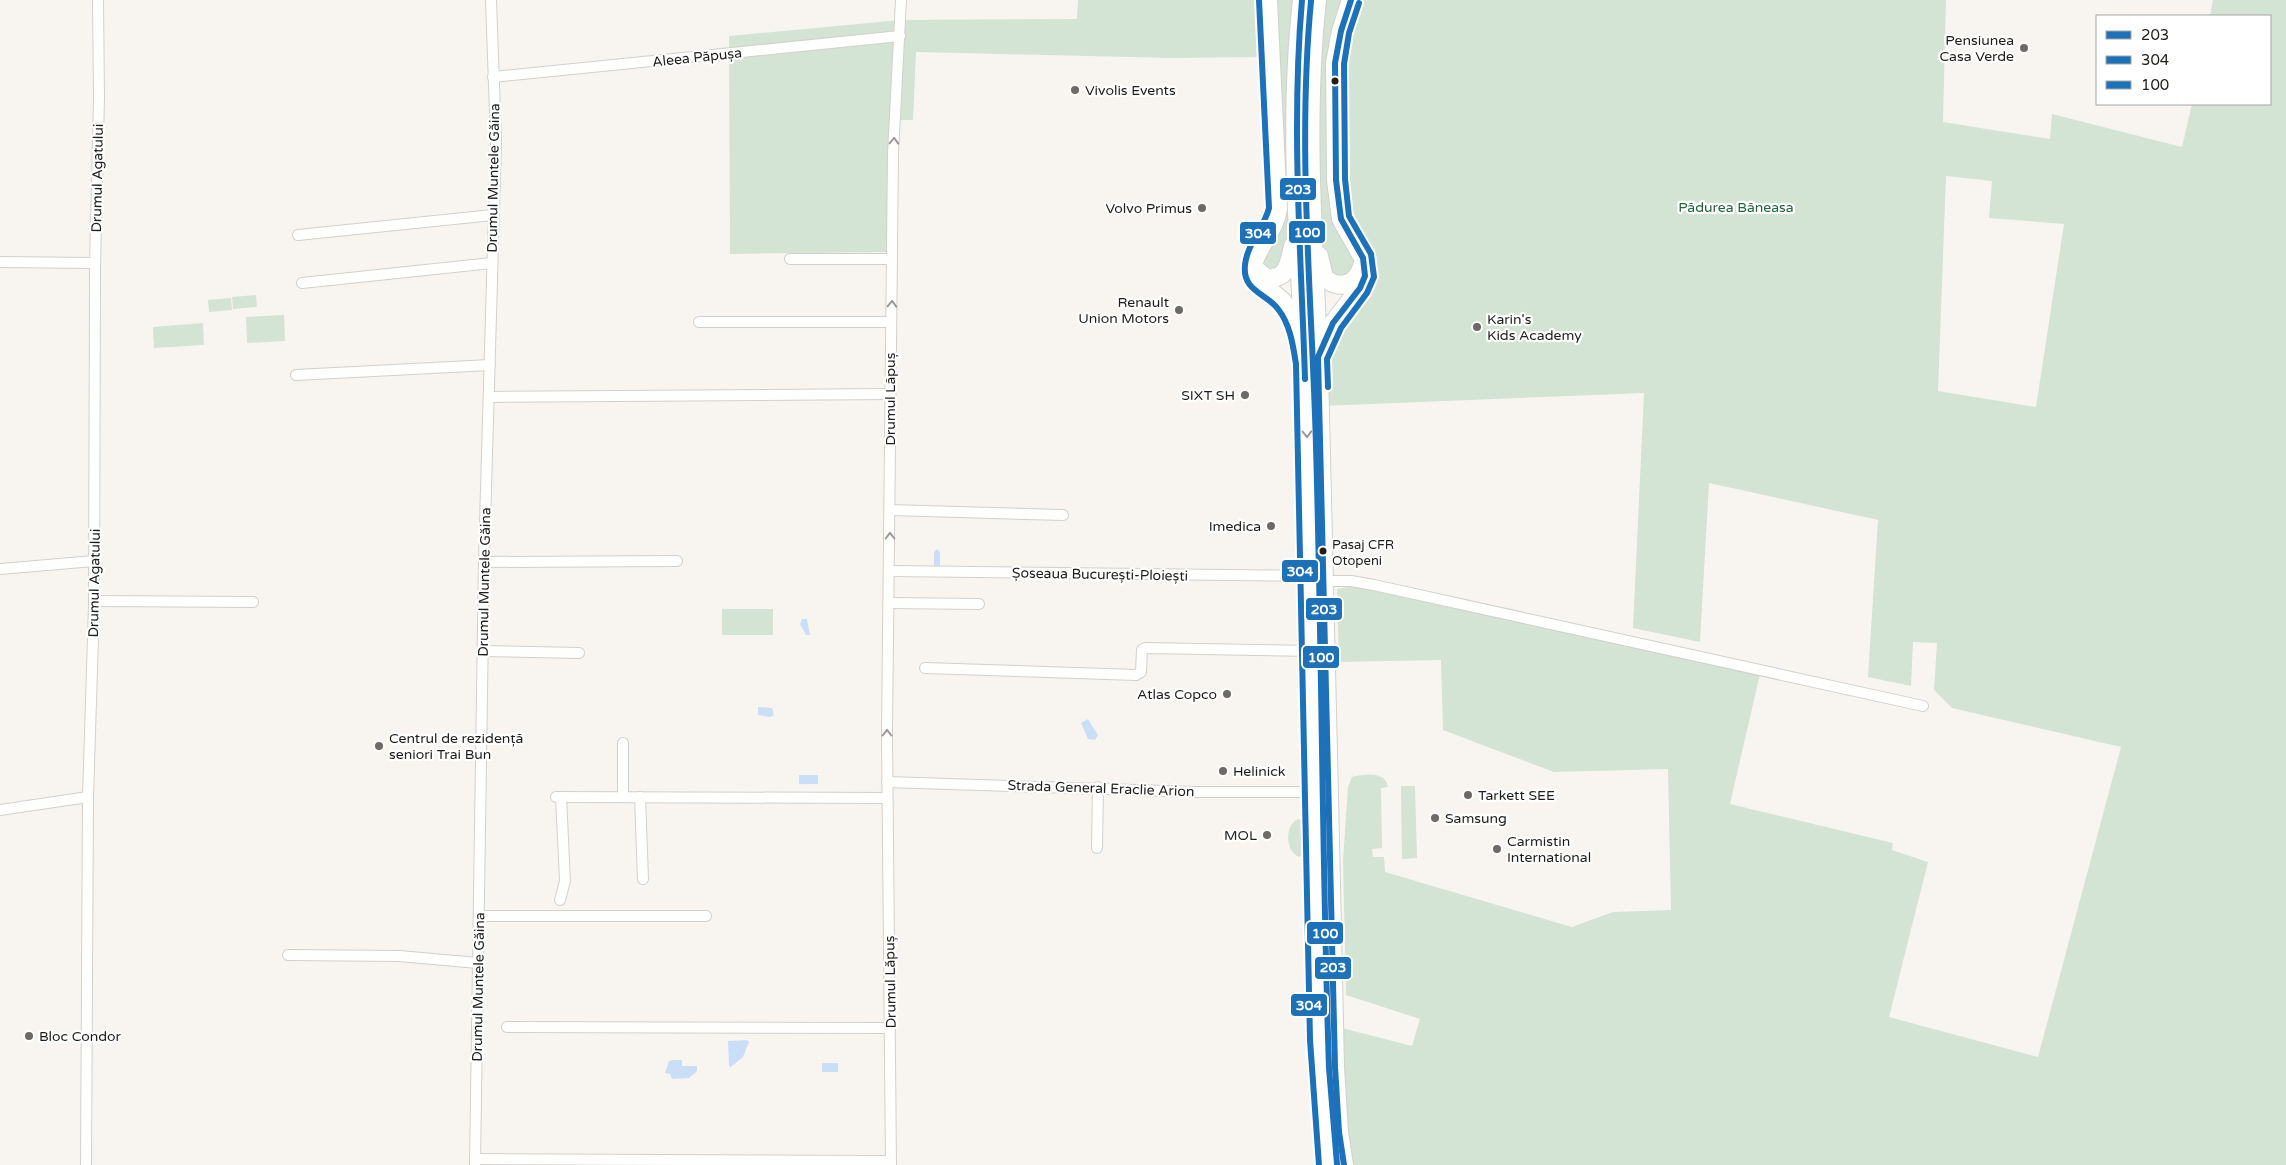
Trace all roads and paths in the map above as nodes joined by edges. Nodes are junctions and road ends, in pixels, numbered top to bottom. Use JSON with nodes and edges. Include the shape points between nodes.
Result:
{"nodes":[{"id":1,"x":98,"y":0,"type":"edge"},
{"id":2,"x":491,"y":0,"type":"edge"},
{"id":3,"x":900,"y":0,"type":"edge"},
{"id":4,"x":1268,"y":0,"type":"edge"},
{"id":5,"x":1302,"y":0,"type":"edge"},
{"id":6,"x":1317,"y":0,"type":"edge"},
{"id":7,"x":1351,"y":0,"type":"edge"},
{"id":8,"x":900,"y":36,"type":"junction"},
{"id":9,"x":493,"y":76,"type":"junction"},
{"id":10,"x":1304,"y":202,"type":"junction"},
{"id":11,"x":493,"y":215,"type":"junction"},
{"id":12,"x":1305,"y":226,"type":"junction"},
{"id":13,"x":298,"y":235,"type":"dead end"},
{"id":14,"x":1363,"y":258,"type":"junction"},
{"id":15,"x":790,"y":259,"type":"dead end"},
{"id":16,"x":892,"y":259,"type":"junction"},
{"id":17,"x":0,"y":262,"type":"edge"},
{"id":18,"x":95,"y":263,"type":"junction"},
{"id":19,"x":492,"y":263,"type":"junction"},
{"id":20,"x":1253,"y":265,"type":"junction"},
{"id":21,"x":302,"y":283,"type":"dead end"},
{"id":22,"x":699,"y":322,"type":"dead end"},
{"id":23,"x":891,"y":322,"type":"junction"},
{"id":24,"x":1311,"y":355,"type":"junction"},
{"id":25,"x":490,"y":365,"type":"junction"},
{"id":26,"x":296,"y":375,"type":"dead end"},
{"id":27,"x":890,"y":394,"type":"junction"},
{"id":28,"x":489,"y":397,"type":"junction"},
{"id":29,"x":890,"y":510,"type":"junction"},
{"id":30,"x":1063,"y":515,"type":"dead end"},
{"id":31,"x":94,"y":561,"type":"junction"},
{"id":32,"x":677,"y":561,"type":"dead end"},
{"id":33,"x":484,"y":562,"type":"junction"},
{"id":34,"x":0,"y":569,"type":"edge"},
{"id":35,"x":890,"y":571,"type":"junction"},
{"id":36,"x":1318,"y":579,"type":"junction"},
{"id":37,"x":94,"y":601,"type":"junction"},
{"id":38,"x":252,"y":602,"type":"dead end"},
{"id":39,"x":889,"y":603,"type":"junction"},
{"id":40,"x":979,"y":604,"type":"dead end"},
{"id":41,"x":483,"y":651,"type":"junction"},
{"id":42,"x":1312,"y":651,"type":"junction"},
{"id":43,"x":579,"y":653,"type":"dead end"},
{"id":44,"x":926,"y":668,"type":"dead end"},
{"id":45,"x":1923,"y":706,"type":"dead end"},
{"id":46,"x":622,"y":744,"type":"dead end"},
{"id":47,"x":887,"y":782,"type":"junction"},
{"id":48,"x":1098,"y":787,"type":"junction"},
{"id":49,"x":1314,"y":792,"type":"junction"},
{"id":50,"x":88,"y":797,"type":"junction"},
{"id":51,"x":623,"y":797,"type":"junction"},
{"id":52,"x":640,"y":797,"type":"junction"},
{"id":53,"x":888,"y":798,"type":"junction"},
{"id":54,"x":0,"y":810,"type":"edge"},
{"id":55,"x":1097,"y":848,"type":"dead end"},
{"id":56,"x":643,"y":879,"type":"dead end"},
{"id":57,"x":560,"y":900,"type":"dead end"},
{"id":58,"x":479,"y":916,"type":"junction"},
{"id":59,"x":706,"y":916,"type":"dead end"},
{"id":60,"x":288,"y":955,"type":"dead end"},
{"id":61,"x":478,"y":964,"type":"junction"},
{"id":62,"x":507,"y":1027,"type":"dead end"},
{"id":63,"x":890,"y":1028,"type":"junction"},
{"id":64,"x":475,"y":1162,"type":"edge"},
{"id":65,"x":891,"y":1163,"type":"edge"},
{"id":66,"x":86,"y":1165,"type":"edge"},
{"id":67,"x":1328,"y":1165,"type":"edge"},
{"id":68,"x":1344,"y":1165,"type":"edge"}],
"edges":[{"from":1,"to":18,"type":"street","name":"Drumul Agatului"},
{"from":2,"to":9,"type":"street","name":"Drumul Muntele Găina"},
{"from":3,"to":8,"type":"street","name":"Drumul Lăpuș"},
{"from":4,"to":20,"type":"highway","via":[[1278,209],[1274,226]]},
{"from":5,"to":10,"type":"highway","via":[[1295,92]]},
{"from":6,"to":10,"type":"highway"},
{"from":7,"to":14,"type":"highway","via":[[1335,63],[1336,180],[1341,219]]},
{"from":8,"to":9,"type":"street","name":"Aleea Păpușa"},
{"from":16,"to":8,"type":"street","name":"Drumul Lăpuș","one_way":true,"via":[[893,154]]},
{"from":9,"to":11,"type":"street","name":"Drumul Muntele Găina","via":[[496,141]]},
{"from":10,"to":12,"type":"highway"},
{"from":11,"to":13,"type":"street"},
{"from":11,"to":19,"type":"street","name":"Drumul Muntele Găina"},
{"from":12,"to":14,"type":"highway","via":[[1324,277],[1332,283],[1353,282],[1360,272]]},
{"from":12,"to":20,"type":"highway","via":[[1283,275],[1266,278]]},
{"from":12,"to":24,"type":"highway"},
{"from":14,"to":24,"type":"highway","via":[[1364,282]]},
{"from":15,"to":16,"type":"street"},
{"from":23,"to":16,"type":"street","name":"Drumul Lăpuș","one_way":true},
{"from":17,"to":18,"type":"street"},
{"from":18,"to":31,"type":"street","name":"Drumul Agatului"},
{"from":19,"to":21,"type":"street"},
{"from":19,"to":25,"type":"street","name":"Drumul Muntele Găina"},
{"from":20,"to":24,"type":"highway","via":[[1252,273],[1256,280],[1288,308]]},
{"from":22,"to":23,"type":"street"},
{"from":23,"to":27,"type":"street","name":"Drumul Lăpuș"},
{"from":24,"to":36,"type":"highway"},
{"from":25,"to":26,"type":"street"},
{"from":25,"to":28,"type":"street","name":"Drumul Muntele Găina"},
{"from":27,"to":28,"type":"street"},
{"from":27,"to":29,"type":"street","name":"Drumul Lăpuș"},
{"from":28,"to":33,"type":"street","name":"Drumul Muntele Găina"},
{"from":29,"to":30,"type":"street"},
{"from":35,"to":29,"type":"street","name":"Drumul Lăpuș","one_way":true},
{"from":31,"to":34,"type":"street"},
{"from":31,"to":37,"type":"street","name":"Drumul Agatului"},
{"from":32,"to":33,"type":"street"},
{"from":33,"to":41,"type":"street","name":"Drumul Muntele Găina"},
{"from":35,"to":36,"type":"street","name":"Șoseaua București-Ploiești"},
{"from":35,"to":39,"type":"street","name":"Drumul Lăpuș"},
{"from":36,"to":42,"type":"highway"},
{"from":36,"to":45,"type":"street","name":"Șoseaua București-Ploiești","via":[[1374,585]]},
{"from":36,"to":68,"type":"highway","via":[[1335,1067]]},
{"from":37,"to":38,"type":"street"},
{"from":37,"to":50,"type":"street","name":"Drumul Agatului"},
{"from":39,"to":40,"type":"street"},
{"from":47,"to":39,"type":"street","name":"Drumul Lăpuș","one_way":true},
{"from":41,"to":43,"type":"street"},
{"from":41,"to":58,"type":"street","name":"Drumul Muntele Găina"},
{"from":42,"to":44,"type":"street","via":[[1147,647],[1142,650],[1141,672],[1136,675]]},
{"from":42,"to":49,"type":"highway"},
{"from":46,"to":51,"type":"street"},
{"from":47,"to":48,"type":"street","name":"Strada General Eraclie Arion"},
{"from":47,"to":53,"type":"street","name":"Drumul Lăpuș"},
{"from":48,"to":49,"type":"street","name":"Strada General Eraclie Arion","via":[[1197,792]]},
{"from":48,"to":55,"type":"street"},
{"from":49,"to":67,"type":"highway","via":[[1320,1065]]},
{"from":50,"to":54,"type":"street"},
{"from":50,"to":66,"type":"street","name":"Drumul Agatului"},
{"from":51,"to":52,"type":"street"},
{"from":51,"to":57,"type":"street","via":[[559,797],[565,881]]},
{"from":52,"to":53,"type":"street"},
{"from":52,"to":56,"type":"street"},
{"from":53,"to":63,"type":"street","name":"Drumul Lăpuș"},
{"from":58,"to":59,"type":"street"},
{"from":58,"to":61,"type":"street","name":"Drumul Muntele Găina"},
{"from":60,"to":61,"type":"street","via":[[399,956]]},
{"from":61,"to":64,"type":"street","name":"Drumul Muntele Găina"},
{"from":62,"to":63,"type":"street"},
{"from":63,"to":65,"type":"street","name":"Drumul Lăpuș"},
{"from":64,"to":65,"type":"street"}]}
